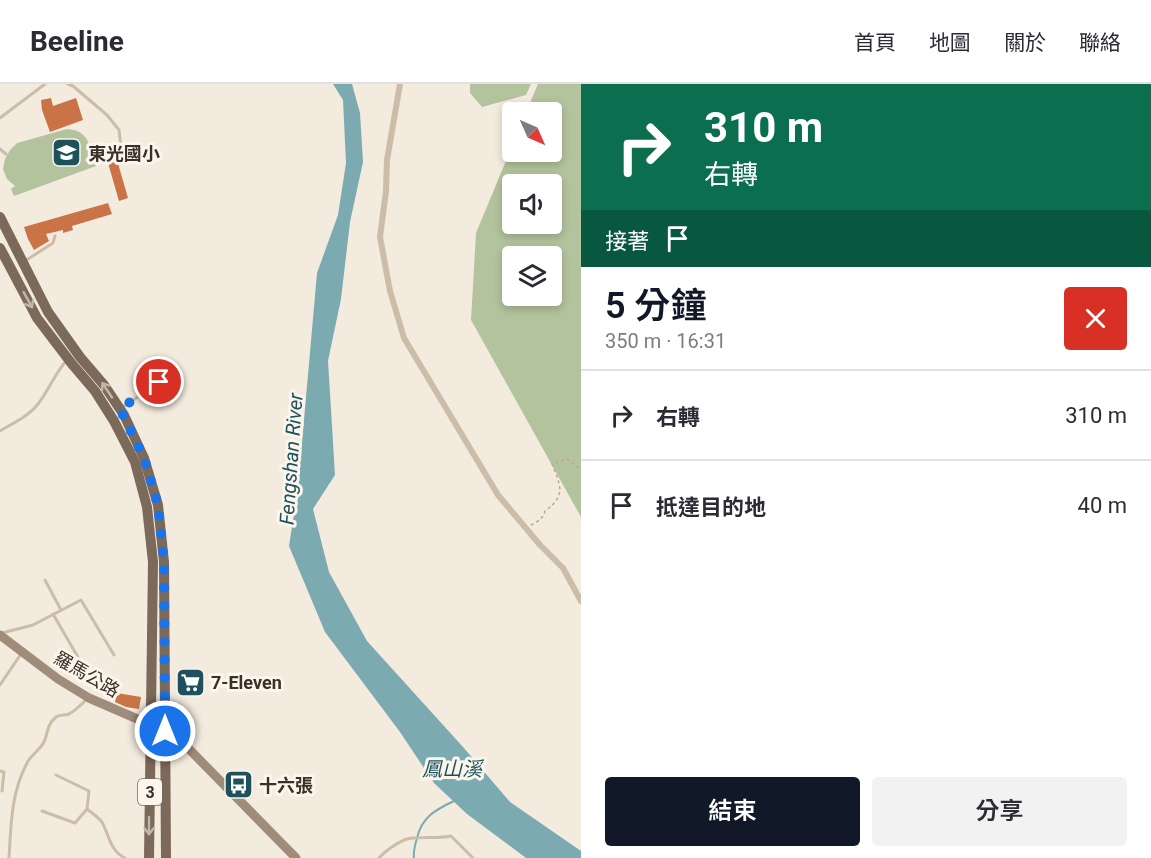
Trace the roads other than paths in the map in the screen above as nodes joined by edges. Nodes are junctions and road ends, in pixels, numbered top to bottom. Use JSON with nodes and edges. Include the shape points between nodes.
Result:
{"nodes":[{"id":1,"x":45,"y":84,"type":"edge"},
{"id":2,"x":68,"y":84,"type":"edge"},
{"id":3,"x":400,"y":84,"type":"edge"},
{"id":4,"x":0,"y":118,"type":"edge"},
{"id":5,"x":121,"y":148,"type":"dead end"},
{"id":6,"x":0,"y":149,"type":"edge"},
{"id":7,"x":6,"y":154,"type":"dead end"},
{"id":8,"x":0,"y":217,"type":"edge"},
{"id":9,"x":55,"y":236,"type":"dead end"},
{"id":10,"x":0,"y":248,"type":"edge"},
{"id":11,"x":23,"y":262,"type":"junction"},
{"id":12,"x":70,"y":354,"type":"junction"},
{"id":13,"x":159,"y":382,"type":"dead end"},
{"id":14,"x":120,"y":409,"type":"junction"},
{"id":15,"x":0,"y":431,"type":"edge"},
{"id":16,"x":135,"y":451,"type":"junction"},
{"id":17,"x":45,"y":580,"type":"dead end"},
{"id":18,"x":581,"y":601,"type":"edge"},
{"id":19,"x":62,"y":610,"type":"junction"},
{"id":20,"x":53,"y":614,"type":"junction"},
{"id":21,"x":0,"y":634,"type":"edge"},
{"id":22,"x":22,"y":652,"type":"junction"},
{"id":23,"x":114,"y":656,"type":"dead end"},
{"id":24,"x":86,"y":671,"type":"dead end"},
{"id":25,"x":0,"y":685,"type":"edge"},
{"id":26,"x":88,"y":698,"type":"junction"},
{"id":27,"x":150,"y":726,"type":"junction"},
{"id":28,"x":165,"y":731,"type":"junction"},
{"id":29,"x":0,"y":771,"type":"edge"},
{"id":30,"x":56,"y":775,"type":"dead end"},
{"id":31,"x":3,"y":791,"type":"dead end"},
{"id":32,"x":87,"y":809,"type":"junction"},
{"id":33,"x":42,"y":811,"type":"dead end"},
{"id":34,"x":9,"y":858,"type":"edge"},
{"id":35,"x":125,"y":858,"type":"edge"},
{"id":36,"x":149,"y":858,"type":"edge"},
{"id":37,"x":166,"y":858,"type":"edge"},
{"id":38,"x":296,"y":858,"type":"edge"},
{"id":39,"x":379,"y":858,"type":"edge"},
{"id":40,"x":473,"y":858,"type":"edge"}],
"edges":[{"from":1,"to":4,"type":"lane"},
{"from":2,"to":5,"type":"lane","via":[[120,130]]},
{"from":3,"to":18,"type":"street","via":[[387,160],[380,237],[404,338],[498,495],[563,568]]},
{"from":6,"to":7,"type":"lane"},
{"from":8,"to":11,"type":"main road","number":"3"},
{"from":9,"to":11,"type":"lane","via":[[53,243]]},
{"from":10,"to":12,"type":"main road","number":"3","one_way":true,"via":[[37,318]]},
{"from":11,"to":12,"type":"main road","number":"3"},
{"from":14,"to":12,"type":"main road","number":"3","one_way":true,"via":[[104,385]]},
{"from":12,"to":15,"type":"lane","via":[[32,411]]},
{"from":12,"to":16,"type":"main road","number":"3"},
{"from":13,"to":14,"type":"lane"},
{"from":14,"to":16,"type":"main road","number":"3"},
{"from":16,"to":27,"type":"main road","number":"3","via":[[153,562]]},
{"from":16,"to":28,"type":"main road","number":"3","via":[[144,458],[158,505],[164,562]]},
{"from":17,"to":19,"type":"lane"},
{"from":19,"to":20,"type":"lane"},
{"from":19,"to":23,"type":"lane","via":[[81,600]]},
{"from":20,"to":21,"type":"lane","via":[[33,625]]},
{"from":20,"to":24,"type":"lane"},
{"from":21,"to":22,"type":"main road","name":"羅馬公路"},
{"from":22,"to":25,"type":"lane"},
{"from":22,"to":26,"type":"main road","name":"羅馬公路"},
{"from":26,"to":27,"type":"main road","name":"羅馬公路"},
{"from":26,"to":34,"type":"lane","via":[[69,714],[54,719],[45,741],[28,760],[16,788]]},
{"from":27,"to":28,"type":"main road","name":"羅馬公路"},
{"from":27,"to":36,"type":"main road","number":"3","one_way":true},
{"from":28,"to":37,"type":"main road","number":"3"},
{"from":28,"to":38,"type":"main road","name":"羅馬公路","via":[[197,757]]},
{"from":29,"to":31,"type":"lane","via":[[4,772]]},
{"from":30,"to":32,"type":"lane","via":[[89,791]]},
{"from":32,"to":33,"type":"lane","via":[[75,823]]},
{"from":32,"to":35,"type":"lane","via":[[101,821],[111,844]]},
{"from":39,"to":40,"type":"lane","via":[[409,839],[451,836]]}]}
